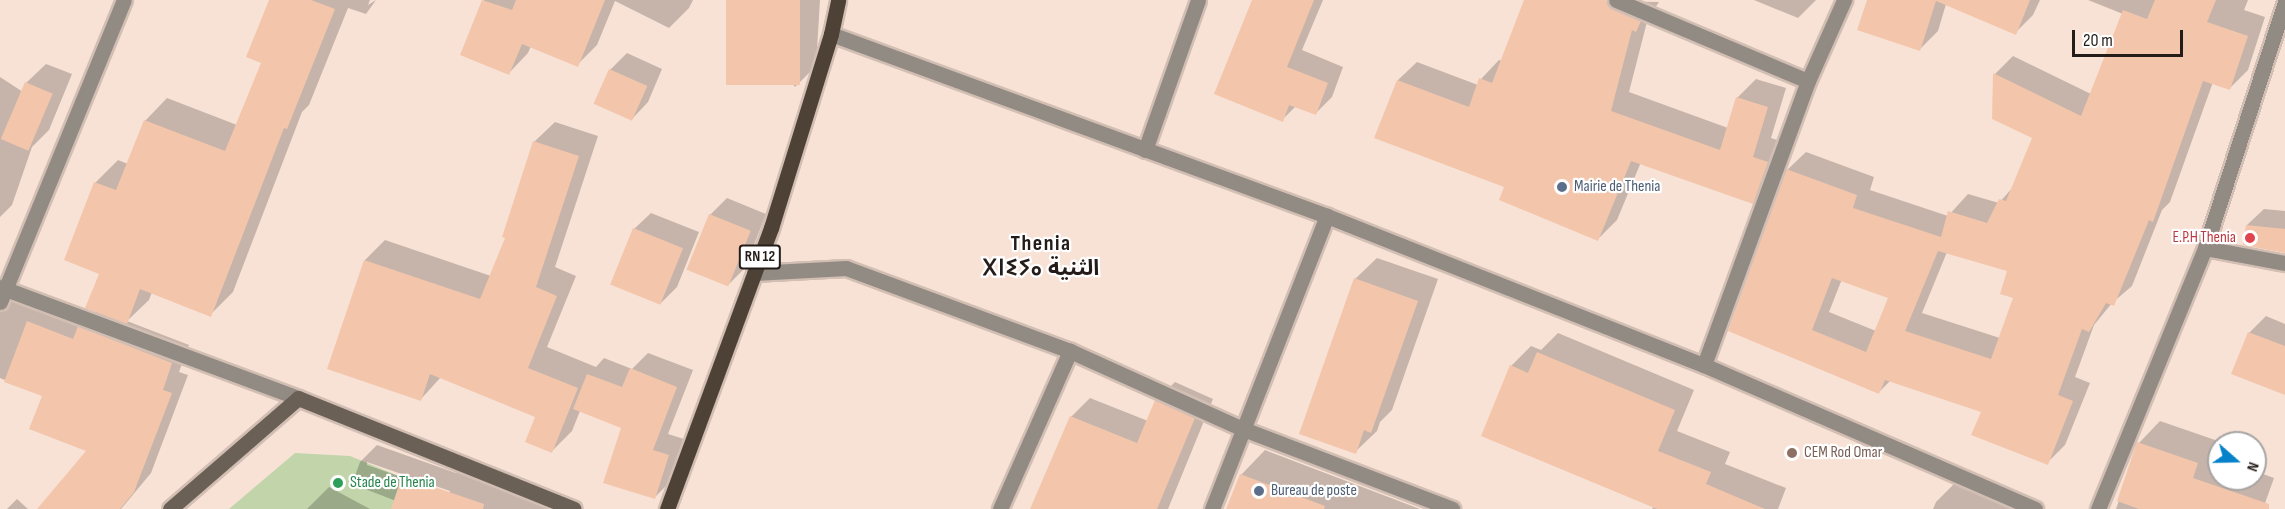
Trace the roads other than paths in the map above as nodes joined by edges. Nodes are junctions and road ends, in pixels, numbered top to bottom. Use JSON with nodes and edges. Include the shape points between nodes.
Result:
{"nodes":[{"id":1,"x":123,"y":0,"type":"edge"},
{"id":2,"x":838,"y":0,"type":"edge"},
{"id":3,"x":1198,"y":0,"type":"edge"},
{"id":4,"x":1616,"y":0,"type":"edge"},
{"id":5,"x":1844,"y":0,"type":"edge"},
{"id":6,"x":2285,"y":2,"type":"edge"},
{"id":7,"x":831,"y":34,"type":"junction"},
{"id":8,"x":1808,"y":81,"type":"junction"},
{"id":9,"x":1145,"y":150,"type":"junction"},
{"id":10,"x":1327,"y":216,"type":"junction"},
{"id":11,"x":2205,"y":248,"type":"junction"},
{"id":12,"x":2285,"y":263,"type":"edge"},
{"id":13,"x":754,"y":273,"type":"junction"},
{"id":14,"x":2,"y":293,"type":"edge"},
{"id":15,"x":1070,"y":351,"type":"junction"},
{"id":16,"x":1704,"y":365,"type":"junction"},
{"id":17,"x":298,"y":398,"type":"junction"},
{"id":18,"x":1243,"y":429,"type":"junction"},
{"id":19,"x":170,"y":509,"type":"edge"},
{"id":20,"x":574,"y":509,"type":"edge"},
{"id":21,"x":667,"y":509,"type":"edge"},
{"id":22,"x":1000,"y":509,"type":"edge"},
{"id":23,"x":1212,"y":509,"type":"edge"},
{"id":24,"x":1452,"y":509,"type":"edge"},
{"id":25,"x":2036,"y":509,"type":"edge"},
{"id":26,"x":2098,"y":509,"type":"edge"}],
"edges":[{"from":1,"to":14,"type":"street"},
{"from":2,"to":7,"type":"main road","number":"RN 12"},
{"from":3,"to":9,"type":"street"},
{"from":4,"to":8,"type":"street"},
{"from":5,"to":8,"type":"street"},
{"from":6,"to":11,"type":"street"},
{"from":7,"to":9,"type":"street"},
{"from":7,"to":13,"type":"main road","number":"RN 12"},
{"from":8,"to":16,"type":"street"},
{"from":9,"to":10,"type":"street"},
{"from":10,"to":16,"type":"street"},
{"from":10,"to":18,"type":"street"},
{"from":11,"to":12,"type":"street"},
{"from":11,"to":26,"type":"street"},
{"from":13,"to":15,"type":"street","via":[[846,268]]},
{"from":13,"to":21,"type":"main road","number":"RN 12"},
{"from":14,"to":17,"type":"street"},
{"from":15,"to":18,"type":"street"},
{"from":15,"to":22,"type":"street"},
{"from":16,"to":25,"type":"street"},
{"from":17,"to":19,"type":"main road"},
{"from":17,"to":20,"type":"main road"},
{"from":18,"to":23,"type":"street"},
{"from":18,"to":24,"type":"street"}]}
